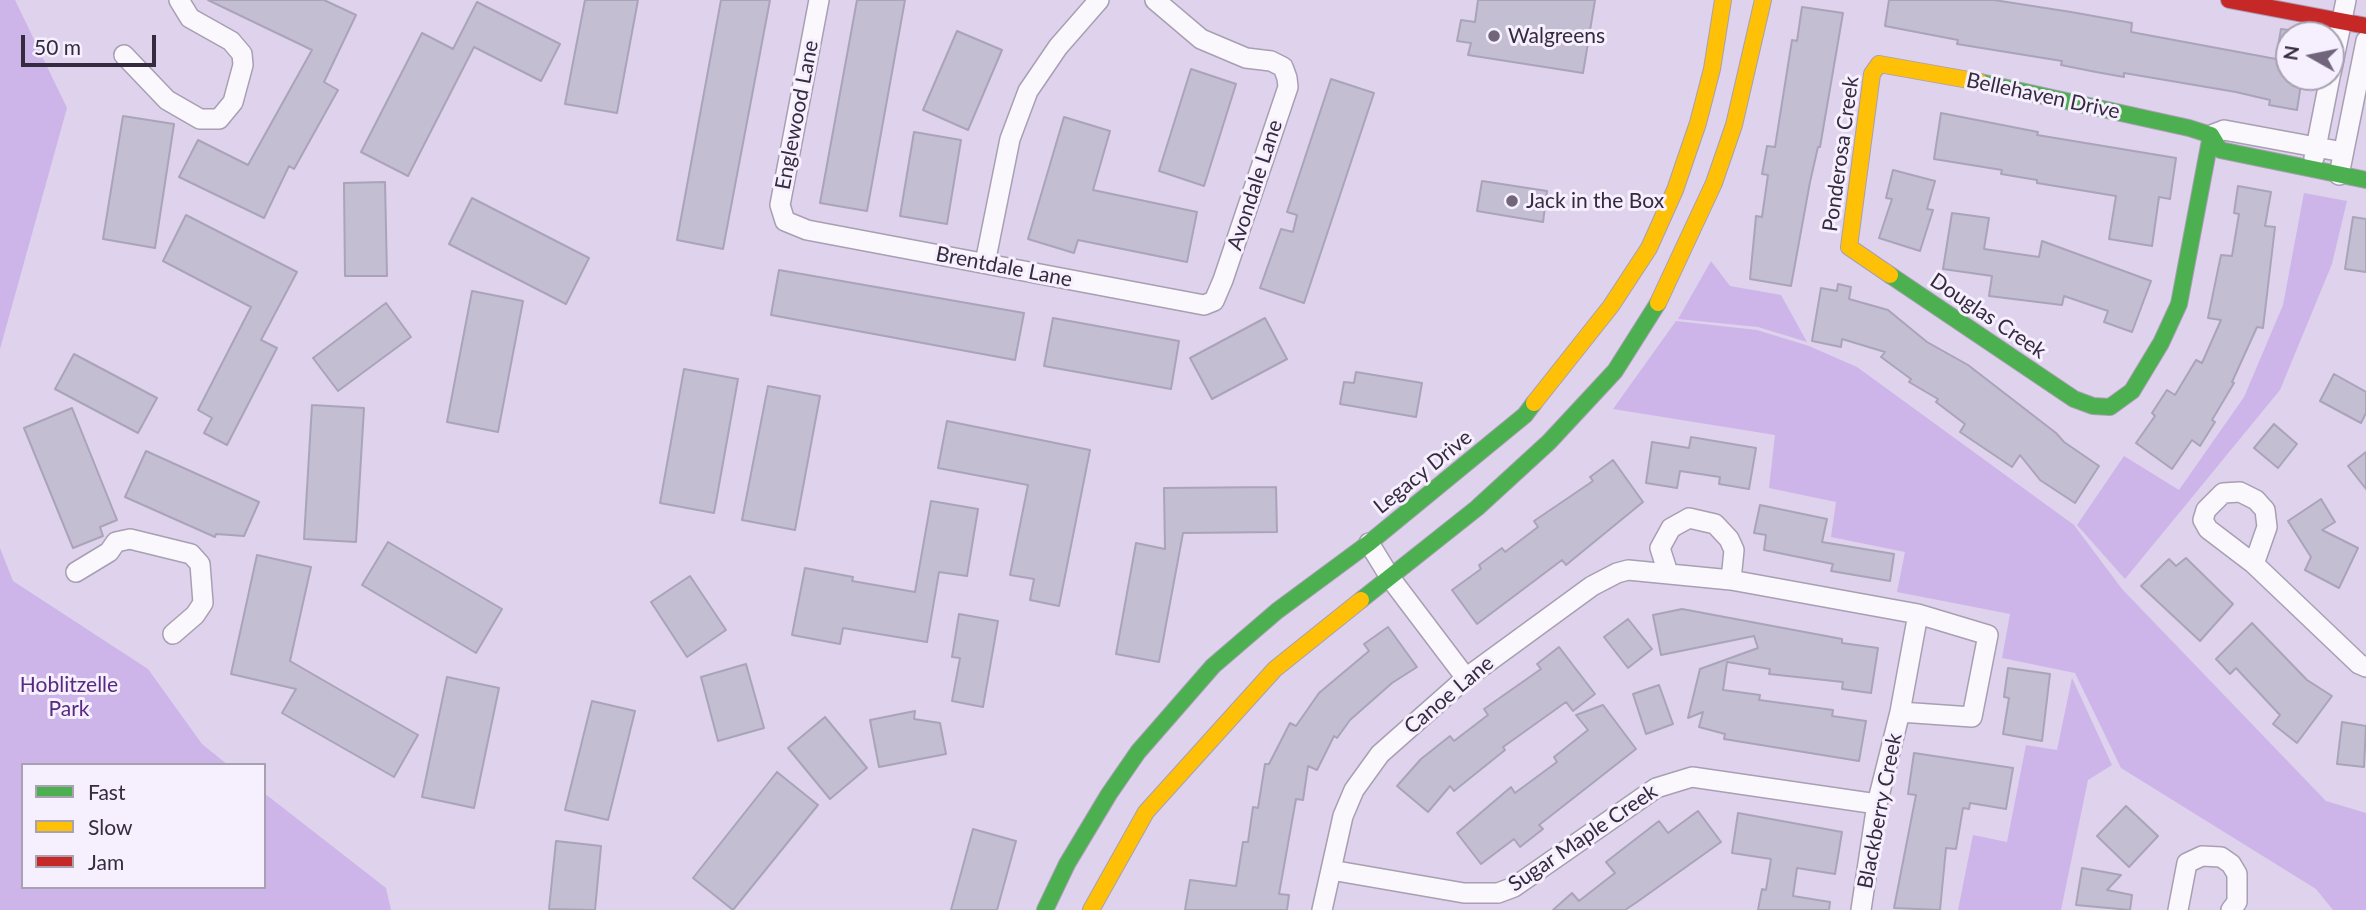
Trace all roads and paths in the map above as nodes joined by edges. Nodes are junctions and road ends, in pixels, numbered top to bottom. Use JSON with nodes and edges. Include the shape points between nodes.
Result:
{"nodes":[{"id":1,"x":178,"y":0,"type":"edge"},
{"id":2,"x":819,"y":0,"type":"edge"},
{"id":3,"x":1099,"y":0,"type":"edge"},
{"id":4,"x":1155,"y":0,"type":"edge"},
{"id":5,"x":1723,"y":0,"type":"edge"},
{"id":6,"x":1763,"y":0,"type":"edge"},
{"id":7,"x":2229,"y":0,"type":"edge"},
{"id":8,"x":2346,"y":0,"type":"edge"},
{"id":9,"x":2341,"y":21,"type":"joint"},
{"id":10,"x":2345,"y":22,"type":"edge"},
{"id":11,"x":2366,"y":26,"type":"edge"},
{"id":12,"x":2366,"y":41,"type":"edge"},
{"id":13,"x":124,"y":55,"type":"dead end"},
{"id":14,"x":1875,"y":67,"type":"joint"},
{"id":15,"x":2328,"y":91,"type":"edge"},
{"id":16,"x":2211,"y":135,"type":"junction"},
{"id":17,"x":2316,"y":146,"type":"junction"},
{"id":18,"x":2343,"y":152,"type":"junction"},
{"id":19,"x":2312,"y":170,"type":"junction"},
{"id":20,"x":2339,"y":175,"type":"junction"},
{"id":21,"x":2366,"y":180,"type":"edge"},
{"id":22,"x":793,"y":225,"type":"joint"},
{"id":23,"x":1849,"y":247,"type":"joint"},
{"id":24,"x":1649,"y":248,"type":"junction"},
{"id":25,"x":985,"y":263,"type":"junction"},
{"id":26,"x":1676,"y":267,"type":"junction"},
{"id":27,"x":1214,"y":301,"type":"joint"},
{"id":28,"x":1369,"y":543,"type":"junction"},
{"id":29,"x":2254,"y":564,"type":"dead end"},
{"id":30,"x":76,"y":572,"type":"dead end"},
{"id":31,"x":1668,"y":573,"type":"junction"},
{"id":32,"x":1391,"y":579,"type":"junction"},
{"id":33,"x":1731,"y":580,"type":"junction"},
{"id":34,"x":1918,"y":614,"type":"junction"},
{"id":35,"x":173,"y":634,"type":"dead end"},
{"id":36,"x":1988,"y":635,"type":"joint"},
{"id":37,"x":2366,"y":667,"type":"edge"},
{"id":38,"x":1466,"y":678,"type":"junction"},
{"id":39,"x":1900,"y":712,"type":"junction"},
{"id":40,"x":1128,"y":803,"type":"junction"},
{"id":41,"x":1877,"y":804,"type":"junction"},
{"id":42,"x":1331,"y":870,"type":"junction"},
{"id":43,"x":1045,"y":910,"type":"edge"},
{"id":44,"x":1091,"y":910,"type":"edge"},
{"id":45,"x":1322,"y":910,"type":"edge"},
{"id":46,"x":1861,"y":910,"type":"edge"},
{"id":47,"x":2178,"y":910,"type":"edge"},
{"id":48,"x":2231,"y":910,"type":"edge"}],
"edges":[{"from":1,"to":13,"type":"street","via":[[190,18],[230,41],[242,54],[233,102],[219,120],[200,119],[167,100]]},
{"from":2,"to":22,"type":"street","name":"Englewood Lane","via":[[780,205],[785,221]]},
{"from":3,"to":25,"type":"street","via":[[1028,90],[1010,139]]},
{"from":4,"to":27,"type":"street","name":"Avondale Lane","via":[[1201,39],[1283,67],[1288,87]]},
{"from":5,"to":24,"type":"main road","name":"Legacy Drive","via":[[1698,123]]},
{"from":6,"to":26,"type":"main road","name":"Legacy Drive","via":[[1734,125]]},
{"from":7,"to":9,"type":"main road"},
{"from":8,"to":9,"type":"street"},
{"from":10,"to":11,"type":"main road"},
{"from":12,"to":18,"type":"street"},
{"from":14,"to":16,"type":"main road","name":"Bellehaven Drive","via":[[1885,64],[1929,71]]},
{"from":14,"to":23,"type":"main road","name":"Ponderosa Creek","via":[[1861,139]]},
{"from":15,"to":17,"type":"street"},
{"from":16,"to":17,"type":"street","name":"Bellehaven Drive","via":[[2224,130]]},
{"from":16,"to":19,"type":"main road","name":"Bellehaven Drive","via":[[2220,150]]},
{"from":16,"to":23,"type":"main road","name":"Douglas Creek","via":[[2179,304],[2132,391],[2110,407],[2074,398]]},
{"from":17,"to":18,"type":"street","name":"Bellehaven Drive"},
{"from":17,"to":19,"type":"street"},
{"from":18,"to":20,"type":"street"},
{"from":19,"to":20,"type":"main road","name":"Bellehaven Drive"},
{"from":20,"to":21,"type":"main road","name":"Bellehaven Drive"},
{"from":22,"to":25,"type":"street","name":"Brentdale Lane"},
{"from":24,"to":26,"type":"main road"},
{"from":24,"to":28,"type":"main road","name":"Legacy Drive","via":[[1611,306],[1525,415]]},
{"from":25,"to":27,"type":"street","name":"Brentdale Lane","via":[[1204,305]]},
{"from":26,"to":32,"type":"main road","name":"Legacy Drive","via":[[1615,371],[1549,442]]},
{"from":28,"to":32,"type":"street"},
{"from":28,"to":40,"type":"main road","name":"Legacy Drive","via":[[1277,611],[1213,666],[1139,752]]},
{"from":29,"to":37,"type":"street"},
{"from":30,"to":35,"type":"street","via":[[109,552],[116,542],[130,539],[191,554],[200,564],[203,603]]},
{"from":31,"to":33,"type":"street","name":"Canoe Lane"},
{"from":31,"to":33,"type":"street","via":[[1660,548],[1671,528],[1689,518],[1715,524],[1729,539],[1734,550]]},
{"from":31,"to":38,"type":"street","name":"Canoe Lane","via":[[1628,570],[1592,586]]},
{"from":32,"to":38,"type":"street"},
{"from":32,"to":40,"type":"main road","name":"Legacy Drive","via":[[1275,668]]},
{"from":33,"to":34,"type":"street","name":"Canoe Lane"},
{"from":34,"to":36,"type":"street","name":"Canoe Lane"},
{"from":34,"to":39,"type":"street","name":"Blackberry Creek"},
{"from":36,"to":39,"type":"street","name":"Blackberry Creek","via":[[1972,717]]},
{"from":38,"to":42,"type":"street","name":"Canoe Lane","via":[[1380,754],[1365,773],[1343,816]]},
{"from":39,"to":41,"type":"street","name":"Blackberry Creek"},
{"from":40,"to":43,"type":"main road","name":"Legacy Drive","via":[[1067,864]]},
{"from":40,"to":44,"type":"main road","name":"Legacy Drive"},
{"from":41,"to":42,"type":"street","name":"Sugar Maple Creek","via":[[1692,777],[1656,788],[1499,893],[1464,892]]},
{"from":41,"to":46,"type":"street","name":"Blackberry Creek"},
{"from":42,"to":45,"type":"street","name":"Canoe Lane"},
{"from":47,"to":48,"type":"street","via":[[2188,863],[2202,856],[2221,857],[2237,874],[2237,902]]}]}
